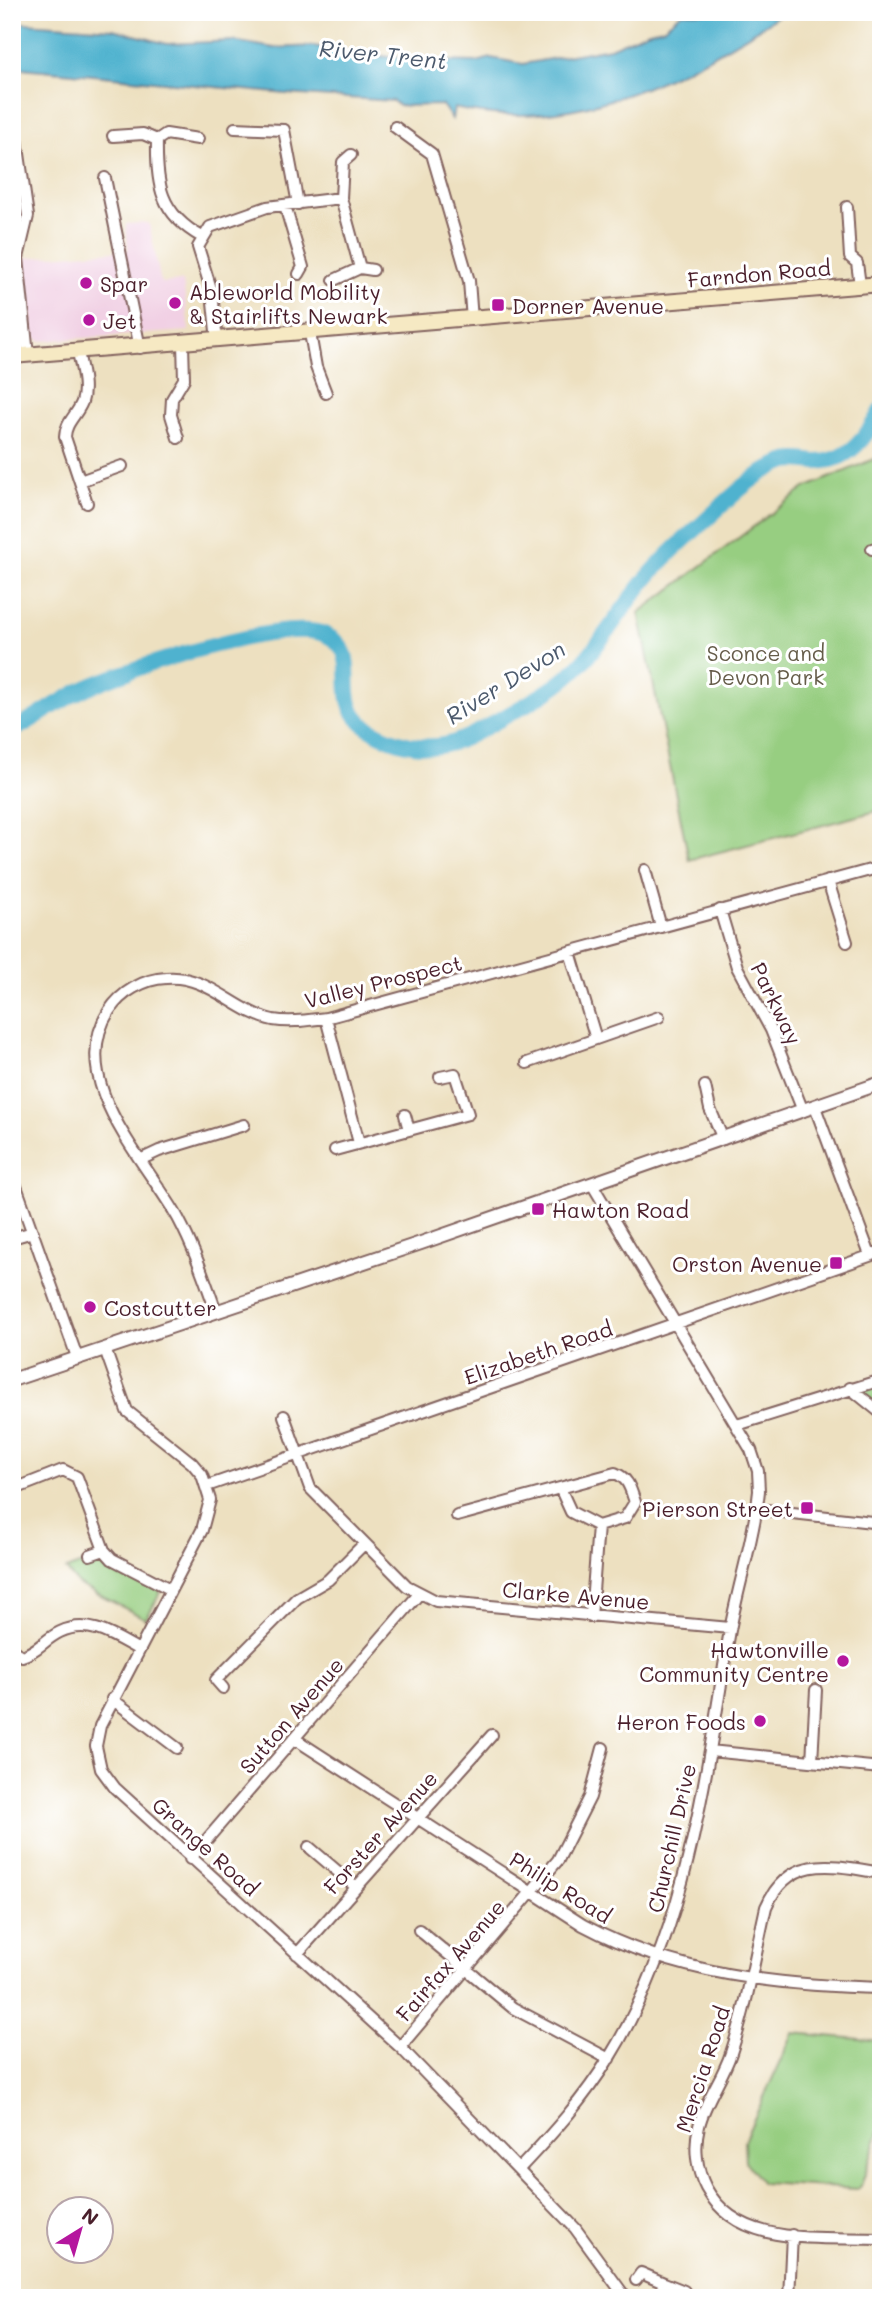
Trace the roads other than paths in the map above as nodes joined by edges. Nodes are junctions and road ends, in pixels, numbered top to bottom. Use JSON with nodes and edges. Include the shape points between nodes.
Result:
{"nodes":[{"id":1,"x":395,"y":127,"type":"dead end"},
{"id":2,"x":28,"y":128,"type":"dead end"},
{"id":3,"x":235,"y":128,"type":"dead end"},
{"id":4,"x":14,"y":130,"type":"edge"},
{"id":5,"x":113,"y":136,"type":"dead end"},
{"id":6,"x":198,"y":139,"type":"dead end"},
{"id":7,"x":157,"y":140,"type":"junction"},
{"id":8,"x":329,"y":159,"type":"dead end"},
{"id":9,"x":105,"y":178,"type":"dead end"},
{"id":10,"x":341,"y":198,"type":"junction"},
{"id":11,"x":298,"y":204,"type":"junction"},
{"id":12,"x":285,"y":206,"type":"junction"},
{"id":13,"x":847,"y":206,"type":"dead end"},
{"id":14,"x":202,"y":237,"type":"junction"},
{"id":15,"x":304,"y":268,"type":"dead end"},
{"id":16,"x":360,"y":268,"type":"junction"},
{"id":17,"x":373,"y":270,"type":"dead end"},
{"id":18,"x":334,"y":280,"type":"dead end"},
{"id":19,"x":881,"y":284,"type":"edge"},
{"id":20,"x":860,"y":285,"type":"junction"},
{"id":21,"x":472,"y":320,"type":"junction"},
{"id":22,"x":310,"y":333,"type":"junction"},
{"id":23,"x":217,"y":341,"type":"junction"},
{"id":24,"x":183,"y":344,"type":"junction"},
{"id":25,"x":140,"y":348,"type":"junction"},
{"id":26,"x":78,"y":352,"type":"junction"},
{"id":27,"x":28,"y":355,"type":"junction"},
{"id":28,"x":12,"y":356,"type":"edge"},
{"id":29,"x":326,"y":393,"type":"dead end"},
{"id":30,"x":178,"y":438,"type":"dead end"},
{"id":31,"x":122,"y":466,"type":"dead end"},
{"id":32,"x":80,"y":481,"type":"junction"},
{"id":33,"x":87,"y":503,"type":"dead end"},
{"id":34,"x":881,"y":867,"type":"edge"},
{"id":35,"x":645,"y":870,"type":"dead end"},
{"id":36,"x":828,"y":880,"type":"junction"},
{"id":37,"x":720,"y":910,"type":"junction"},
{"id":38,"x":661,"y":927,"type":"junction"},
{"id":39,"x":847,"y":942,"type":"dead end"},
{"id":40,"x":570,"y":951,"type":"junction"},
{"id":41,"x":659,"y":1017,"type":"dead end"},
{"id":42,"x":326,"y":1018,"type":"junction"},
{"id":43,"x":596,"y":1039,"type":"junction"},
{"id":44,"x":527,"y":1063,"type":"dead end"},
{"id":45,"x":440,"y":1077,"type":"dead end"},
{"id":46,"x":881,"y":1083,"type":"edge"},
{"id":47,"x":705,"y":1086,"type":"dead end"},
{"id":48,"x":809,"y":1109,"type":"junction"},
{"id":49,"x":405,"y":1115,"type":"dead end"},
{"id":50,"x":244,"y":1125,"type":"dead end"},
{"id":51,"x":408,"y":1130,"type":"junction"},
{"id":52,"x":723,"y":1139,"type":"junction"},
{"id":53,"x":359,"y":1143,"type":"junction"},
{"id":54,"x":335,"y":1150,"type":"dead end"},
{"id":55,"x":142,"y":1159,"type":"junction"},
{"id":56,"x":12,"y":1175,"type":"edge"},
{"id":57,"x":592,"y":1184,"type":"junction"},
{"id":58,"x":33,"y":1232,"type":"junction"},
{"id":59,"x":12,"y":1238,"type":"edge"},
{"id":60,"x":875,"y":1253,"type":"edge"},
{"id":61,"x":216,"y":1311,"type":"junction"},
{"id":62,"x":677,"y":1324,"type":"junction"},
{"id":63,"x":104,"y":1349,"type":"junction"},
{"id":64,"x":76,"y":1357,"type":"junction"},
{"id":65,"x":12,"y":1380,"type":"edge"},
{"id":66,"x":881,"y":1380,"type":"edge"},
{"id":67,"x":850,"y":1388,"type":"junction"},
{"id":68,"x":881,"y":1413,"type":"edge"},
{"id":69,"x":284,"y":1416,"type":"dead end"},
{"id":70,"x":737,"y":1425,"type":"junction"},
{"id":71,"x":297,"y":1457,"type":"junction"},
{"id":72,"x":207,"y":1486,"type":"junction"},
{"id":73,"x":560,"y":1488,"type":"junction"},
{"id":74,"x":12,"y":1490,"type":"edge"},
{"id":75,"x":757,"y":1509,"type":"junction"},
{"id":76,"x":457,"y":1516,"type":"dead end"},
{"id":77,"x":881,"y":1523,"type":"edge"},
{"id":78,"x":598,"y":1526,"type":"junction"},
{"id":79,"x":364,"y":1544,"type":"junction"},
{"id":80,"x":104,"y":1550,"type":"junction"},
{"id":81,"x":90,"y":1555,"type":"dead end"},
{"id":82,"x":170,"y":1589,"type":"junction"},
{"id":83,"x":419,"y":1594,"type":"junction"},
{"id":84,"x":591,"y":1617,"type":"junction"},
{"id":85,"x":730,"y":1628,"type":"junction"},
{"id":86,"x":139,"y":1650,"type":"junction"},
{"id":87,"x":18,"y":1657,"type":"edge"},
{"id":88,"x":216,"y":1681,"type":"dead end"},
{"id":89,"x":816,"y":1690,"type":"dead end"},
{"id":90,"x":112,"y":1699,"type":"junction"},
{"id":91,"x":492,"y":1735,"type":"dead end"},
{"id":92,"x":295,"y":1739,"type":"junction"},
{"id":93,"x":177,"y":1748,"type":"dead end"},
{"id":94,"x":603,"y":1748,"type":"dead end"},
{"id":95,"x":710,"y":1751,"type":"junction"},
{"id":96,"x":812,"y":1761,"type":"junction"},
{"id":97,"x":881,"y":1768,"type":"edge"},
{"id":98,"x":416,"y":1819,"type":"junction"},
{"id":99,"x":314,"y":1847,"type":"dead end"},
{"id":100,"x":190,"y":1859,"type":"junction"},
{"id":101,"x":881,"y":1873,"type":"edge"},
{"id":102,"x":356,"y":1887,"type":"junction"},
{"id":103,"x":533,"y":1893,"type":"junction"},
{"id":104,"x":419,"y":1930,"type":"dead end"},
{"id":105,"x":297,"y":1954,"type":"junction"},
{"id":106,"x":660,"y":1958,"type":"junction"},
{"id":107,"x":466,"y":1971,"type":"junction"},
{"id":108,"x":749,"y":1979,"type":"junction"},
{"id":109,"x":881,"y":1988,"type":"edge"},
{"id":110,"x":400,"y":2048,"type":"junction"},
{"id":111,"x":609,"y":2059,"type":"junction"},
{"id":112,"x":519,"y":2169,"type":"junction"},
{"id":113,"x":792,"y":2235,"type":"junction"},
{"id":114,"x":881,"y":2239,"type":"edge"},
{"id":115,"x":636,"y":2280,"type":"dead end"},
{"id":116,"x":664,"y":2283,"type":"junction"},
{"id":117,"x":684,"y":2291,"type":"dead end"},
{"id":118,"x":626,"y":2298,"type":"edge"},
{"id":119,"x":660,"y":2298,"type":"edge"},
{"id":120,"x":789,"y":2298,"type":"edge"}],
"edges":[{"from":1,"to":21,"type":"street","via":[[432,154],[469,281]]},
{"from":2,"to":4,"type":"street"},
{"from":3,"to":11,"type":"street","via":[[284,130]]},
{"from":4,"to":27,"type":"street","via":[[28,216],[18,258]]},
{"from":5,"to":7,"type":"street","via":[[144,134]]},
{"from":6,"to":7,"type":"street","via":[[166,134]]},
{"from":7,"to":14,"type":"street","via":[[156,177],[169,208],[180,223]]},
{"from":8,"to":10,"type":"street","via":[[347,159]]},
{"from":9,"to":25,"type":"street"},
{"from":10,"to":11,"type":"street"},
{"from":10,"to":16,"type":"street"},
{"from":11,"to":12,"type":"street"},
{"from":12,"to":14,"type":"street","via":[[267,206],[210,227]]},
{"from":12,"to":15,"type":"street"},
{"from":13,"to":20,"type":"street","via":[[850,257],[858,262]]},
{"from":14,"to":23,"type":"street","via":[[198,247],[212,292]]},
{"from":16,"to":17,"type":"street"},
{"from":16,"to":18,"type":"street"},
{"from":19,"to":20,"type":"main road","name":"Farndon Road"},
{"from":20,"to":21,"type":"main road","name":"Farndon Road"},
{"from":21,"to":22,"type":"main road","name":"Farndon Road"},
{"from":22,"to":23,"type":"main road","name":"Farndon Road"},
{"from":22,"to":29,"type":"street"},
{"from":23,"to":24,"type":"main road","name":"Farndon Road"},
{"from":24,"to":25,"type":"main road","name":"Farndon Road"},
{"from":24,"to":30,"type":"street","via":[[184,379],[171,407]]},
{"from":25,"to":26,"type":"main road","name":"Farndon Road"},
{"from":26,"to":27,"type":"main road","name":"Farndon Road"},
{"from":26,"to":32,"type":"street","via":[[82,403],[65,437]]},
{"from":27,"to":28,"type":"main road","name":"Farndon Road"},
{"from":31,"to":32,"type":"street"},
{"from":32,"to":33,"type":"street"},
{"from":34,"to":36,"type":"street","name":"Valley Prospect"},
{"from":35,"to":38,"type":"street"},
{"from":36,"to":37,"type":"street","name":"Valley Prospect"},
{"from":36,"to":39,"type":"street"},
{"from":37,"to":38,"type":"street","name":"Valley Prospect"},
{"from":37,"to":48,"type":"street","name":"Parkway","via":[[737,967]]},
{"from":38,"to":40,"type":"street","name":"Valley Prospect"},
{"from":40,"to":42,"type":"street","name":"Valley Prospect"},
{"from":40,"to":43,"type":"street"},
{"from":41,"to":43,"type":"street"},
{"from":42,"to":53,"type":"street"},
{"from":42,"to":55,"type":"street","name":"Valley Prospect","via":[[271,1020],[184,978],[145,982],[126,993],[111,1006],[98,1028],[94,1053],[98,1082]]},
{"from":43,"to":44,"type":"street"},
{"from":45,"to":51,"type":"street","via":[[455,1074],[468,1114]]},
{"from":46,"to":48,"type":"street"},
{"from":47,"to":52,"type":"street","via":[[709,1109]]},
{"from":48,"to":52,"type":"street"},
{"from":48,"to":60,"type":"street"},
{"from":49,"to":51,"type":"street"},
{"from":50,"to":55,"type":"street"},
{"from":51,"to":53,"type":"street"},
{"from":52,"to":57,"type":"street"},
{"from":53,"to":54,"type":"street"},
{"from":55,"to":61,"type":"street","name":"Valley Prospect","via":[[188,1236]]},
{"from":56,"to":58,"type":"street"},
{"from":57,"to":61,"type":"street"},
{"from":57,"to":62,"type":"street","name":"Churchill Drive"},
{"from":58,"to":59,"type":"street"},
{"from":58,"to":64,"type":"street"},
{"from":60,"to":62,"type":"street","name":"Elizabeth Road"},
{"from":61,"to":63,"type":"street"},
{"from":62,"to":70,"type":"street","name":"Churchill Drive"},
{"from":62,"to":71,"type":"street","name":"Elizabeth Road"},
{"from":63,"to":64,"type":"street"},
{"from":63,"to":72,"type":"street","via":[[127,1411],[192,1463]]},
{"from":64,"to":65,"type":"street"},
{"from":66,"to":67,"type":"street"},
{"from":67,"to":68,"type":"street"},
{"from":67,"to":70,"type":"street"},
{"from":69,"to":71,"type":"street"},
{"from":70,"to":75,"type":"street","name":"Churchill Drive","via":[[758,1471]]},
{"from":71,"to":72,"type":"street","name":"Elizabeth Road"},
{"from":71,"to":79,"type":"street","via":[[310,1488]]},
{"from":72,"to":82,"type":"street","name":"Grange Road","via":[[208,1514]]},
{"from":73,"to":76,"type":"street"},
{"from":73,"to":78,"type":"street","via":[[571,1512]]},
{"from":73,"to":78,"type":"street","via":[[615,1473],[624,1476],[635,1502],[631,1512]]},
{"from":74,"to":80,"type":"street","via":[[63,1470],[71,1472],[78,1477]]},
{"from":75,"to":77,"type":"street"},
{"from":75,"to":85,"type":"street","name":"Churchill Drive"},
{"from":78,"to":84,"type":"street"},
{"from":79,"to":83,"type":"street"},
{"from":79,"to":88,"type":"street","via":[[328,1580],[297,1598]]},
{"from":80,"to":81,"type":"street"},
{"from":80,"to":82,"type":"street","via":[[112,1559]]},
{"from":82,"to":86,"type":"street","name":"Grange Road"},
{"from":83,"to":84,"type":"street","name":"Clarke Avenue","via":[[436,1601]]},
{"from":83,"to":92,"type":"street","name":"Sutton Avenue"},
{"from":84,"to":85,"type":"street","name":"Clarke Avenue"},
{"from":85,"to":95,"type":"street","name":"Churchill Drive"},
{"from":86,"to":87,"type":"street","via":[[101,1629],[81,1626]]},
{"from":86,"to":90,"type":"street","name":"Grange Road"},
{"from":89,"to":96,"type":"street"},
{"from":90,"to":93,"type":"street"},
{"from":90,"to":100,"type":"street","name":"Grange Road","via":[[96,1746],[101,1769]]},
{"from":91,"to":98,"type":"street","name":"Forster Avenue"},
{"from":92,"to":98,"type":"street","name":"Philip Road"},
{"from":92,"to":100,"type":"street","name":"Sutton Avenue"},
{"from":94,"to":103,"type":"street","name":"Fairfax Avenue","via":[[590,1797]]},
{"from":95,"to":96,"type":"street"},
{"from":95,"to":106,"type":"street","name":"Churchill Drive","via":[[689,1860]]},
{"from":96,"to":97,"type":"street"},
{"from":98,"to":102,"type":"street","name":"Forster Avenue"},
{"from":98,"to":103,"type":"street","name":"Philip Road"},
{"from":99,"to":102,"type":"street"},
{"from":100,"to":105,"type":"street","name":"Grange Road"},
{"from":101,"to":108,"type":"street","name":"Mercia Road","via":[[827,1864],[789,1877],[766,1908]]},
{"from":102,"to":105,"type":"street","name":"Forster Avenue"},
{"from":103,"to":106,"type":"street","name":"Philip Road","via":[[619,1944]]},
{"from":103,"to":107,"type":"street","name":"Fairfax Avenue"},
{"from":104,"to":107,"type":"street"},
{"from":105,"to":110,"type":"street","name":"Grange Road"},
{"from":106,"to":108,"type":"street","name":"Philip Road"},
{"from":106,"to":111,"type":"street","name":"Churchill Drive"},
{"from":107,"to":110,"type":"street","name":"Fairfax Avenue"},
{"from":107,"to":111,"type":"street","via":[[525,2015]]},
{"from":108,"to":109,"type":"street","name":"Philip Road"},
{"from":108,"to":113,"type":"street","name":"Mercia Road","via":[[733,2048],[699,2127],[698,2168],[707,2190],[733,2219],[761,2231]]},
{"from":110,"to":112,"type":"street","name":"Grange Road"},
{"from":111,"to":112,"type":"street","name":"Churchill Drive","via":[[580,2100]]},
{"from":112,"to":118,"type":"street","name":"Grange Road","via":[[575,2228]]},
{"from":113,"to":114,"type":"street","name":"Mercia Road"},
{"from":113,"to":120,"type":"street"},
{"from":115,"to":116,"type":"street","via":[[641,2273]]},
{"from":116,"to":117,"type":"street"},
{"from":116,"to":119,"type":"street"}]}
